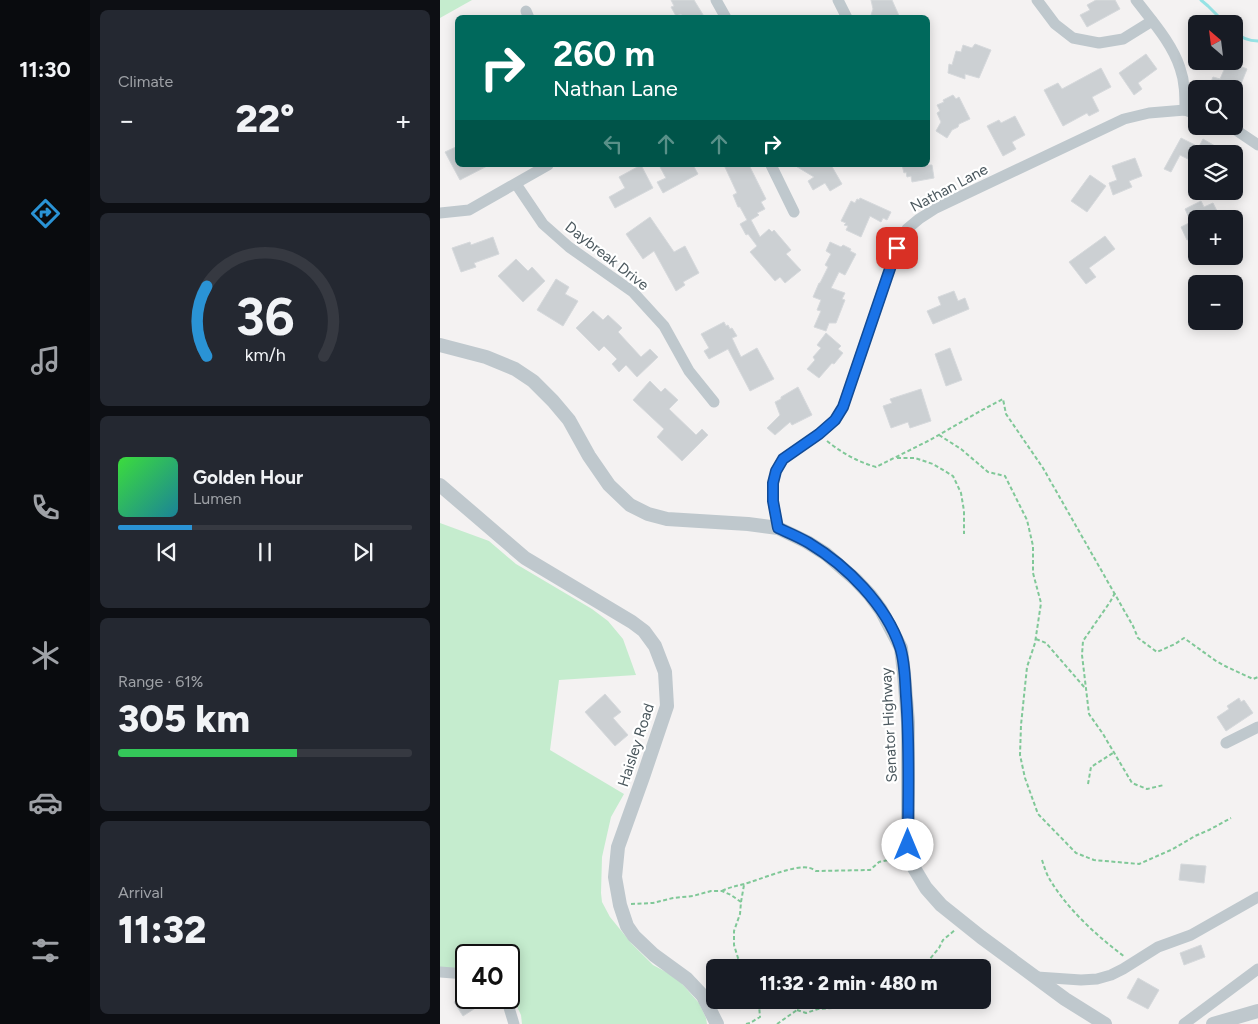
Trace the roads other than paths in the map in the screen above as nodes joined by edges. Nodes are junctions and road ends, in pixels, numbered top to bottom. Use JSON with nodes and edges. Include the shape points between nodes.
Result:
{"nodes":[{"id":1,"x":716,"y":0,"type":"edge"},
{"id":2,"x":838,"y":0,"type":"edge"},
{"id":3,"x":1036,"y":0,"type":"edge"},
{"id":4,"x":1136,"y":0,"type":"edge"},
{"id":5,"x":724,"y":15,"type":"edge"},
{"id":6,"x":846,"y":15,"type":"edge"},
{"id":7,"x":1152,"y":20,"type":"junction"},
{"id":8,"x":1185,"y":110,"type":"junction"},
{"id":9,"x":1188,"y":111,"type":"edge"},
{"id":10,"x":1243,"y":135,"type":"edge"},
{"id":11,"x":1258,"y":145,"type":"edge"},
{"id":12,"x":545,"y":167,"type":"edge"},
{"id":13,"x":772,"y":167,"type":"edge"},
{"id":14,"x":516,"y":184,"type":"junction"},
{"id":15,"x":794,"y":212,"type":"dead end"},
{"id":16,"x":440,"y":213,"type":"edge"},
{"id":17,"x":440,"y":345,"type":"edge"},
{"id":18,"x":714,"y":402,"type":"dead end"},
{"id":19,"x":440,"y":485,"type":"edge"},
{"id":20,"x":778,"y":528,"type":"junction"},
{"id":21,"x":1258,"y":727,"type":"edge"},
{"id":22,"x":1226,"y":743,"type":"dead end"},
{"id":23,"x":1258,"y":897,"type":"edge"},
{"id":24,"x":1258,"y":969,"type":"edge"},
{"id":25,"x":440,"y":972,"type":"edge"},
{"id":26,"x":455,"y":973,"type":"edge"},
{"id":27,"x":1037,"y":977,"type":"junction"},
{"id":28,"x":509,"y":1009,"type":"edge"},
{"id":29,"x":1258,"y":1011,"type":"edge"},
{"id":30,"x":514,"y":1024,"type":"edge"},
{"id":31,"x":717,"y":1024,"type":"edge"},
{"id":32,"x":1104,"y":1024,"type":"edge"},
{"id":33,"x":1184,"y":1024,"type":"edge"},
{"id":34,"x":1213,"y":1024,"type":"edge"}],
"edges":[{"from":1,"to":5,"type":"street"},
{"from":2,"to":6,"type":"street"},
{"from":3,"to":7,"type":"street","via":[[1055,24],[1072,38],[1099,44],[1122,39]]},
{"from":4,"to":7,"type":"street"},
{"from":7,"to":8,"type":"street","via":[[1171,47],[1180,68]]},
{"from":8,"to":9,"type":"street"},
{"from":8,"to":20,"type":"street","name":"Nathan Lane","via":[[1124,119],[936,208],[907,229],[897,248],[843,407],[835,420],[783,459],[776,471],[773,501]]},
{"from":10,"to":11,"type":"street"},
{"from":12,"to":14,"type":"street"},
{"from":13,"to":15,"type":"street"},
{"from":14,"to":16,"type":"street","via":[[469,210]]},
{"from":14,"to":18,"type":"street","name":"Daybreak Drive","via":[[543,224],[569,247],[633,292],[664,326],[689,371]]},
{"from":17,"to":20,"type":"street","name":"Senator Highway","via":[[486,357],[515,369],[533,381],[569,420],[609,485],[630,505],[667,519]]},
{"from":19,"to":31,"type":"street","name":"Haisley Road","via":[[525,558],[632,622],[655,646],[664,672],[667,706],[618,846],[615,877],[620,905],[634,936],[688,979],[703,996]]},
{"from":20,"to":27,"type":"street","name":"Senator Highway","via":[[826,554],[856,580],[881,610],[900,648],[908,722],[908,845],[914,868],[941,905]]},
{"from":21,"to":22,"type":"street"},
{"from":23,"to":27,"type":"street","via":[[1191,935],[1158,947],[1111,976],[1081,980]]},
{"from":24,"to":33,"type":"street"},
{"from":25,"to":26,"type":"street"},
{"from":27,"to":32,"type":"street","name":"Senator Highway","via":[[1064,999]]},
{"from":28,"to":30,"type":"street"},
{"from":29,"to":34,"type":"street"}]}
